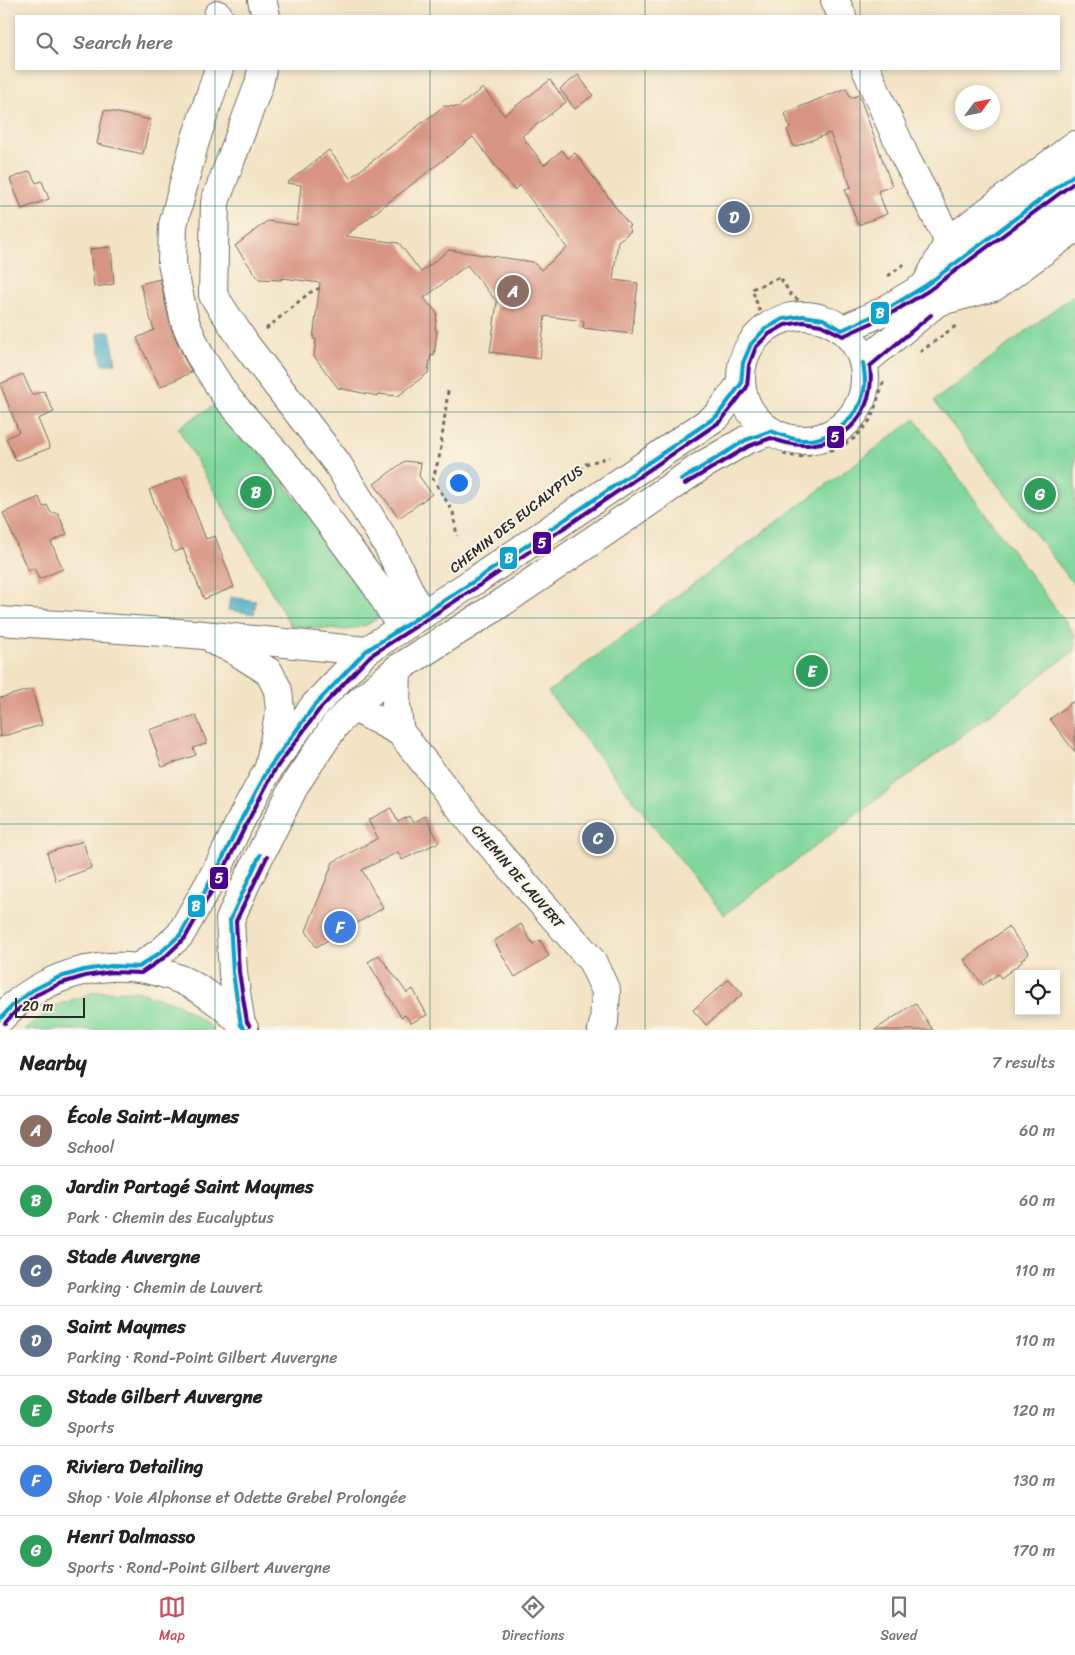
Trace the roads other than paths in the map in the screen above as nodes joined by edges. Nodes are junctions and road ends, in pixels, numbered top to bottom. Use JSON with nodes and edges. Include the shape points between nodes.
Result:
{"nodes":[{"id":1,"x":262,"y":0,"type":"edge"},
{"id":2,"x":835,"y":0,"type":"edge"},
{"id":3,"x":266,"y":15,"type":"edge"},
{"id":4,"x":842,"y":15,"type":"edge"},
{"id":5,"x":219,"y":70,"type":"edge"},
{"id":6,"x":262,"y":70,"type":"edge"},
{"id":7,"x":866,"y":70,"type":"edge"},
{"id":8,"x":1075,"y":145,"type":"edge"},
{"id":9,"x":1075,"y":174,"type":"edge"},
{"id":10,"x":1075,"y":201,"type":"edge"},
{"id":11,"x":1075,"y":228,"type":"edge"},
{"id":12,"x":949,"y":241,"type":"junction"},
{"id":13,"x":930,"y":295,"type":"junction"},
{"id":14,"x":837,"y":319,"type":"junction"},
{"id":15,"x":863,"y":364,"type":"junction"},
{"id":16,"x":737,"y":372,"type":"junction"},
{"id":17,"x":771,"y":431,"type":"junction"},
{"id":18,"x":0,"y":621,"type":"edge"},
{"id":19,"x":411,"y":622,"type":"junction"},
{"id":20,"x":194,"y":634,"type":"junction"},
{"id":21,"x":366,"y":651,"type":"junction"},
{"id":22,"x":397,"y":669,"type":"junction"},
{"id":23,"x":353,"y":707,"type":"junction"},
{"id":24,"x":400,"y":732,"type":"junction"},
{"id":25,"x":270,"y":768,"type":"junction"},
{"id":26,"x":139,"y":967,"type":"junction"},
{"id":27,"x":0,"y":1019,"type":"edge"},
{"id":28,"x":243,"y":1027,"type":"edge"},
{"id":29,"x":602,"y":1030,"type":"edge"}],
"edges":[{"from":1,"to":3,"type":"main road"},
{"from":2,"to":4,"type":"main road"},
{"from":5,"to":19,"type":"main road","via":[[195,141],[173,225],[172,263],[185,322],[210,375],[226,398],[289,468],[375,584]]},
{"from":6,"to":19,"type":"main road","via":[[215,202],[213,295],[246,345],[337,464],[388,546],[414,600]]},
{"from":7,"to":12,"type":"main road","via":[[906,159]]},
{"from":8,"to":12,"type":"main road"},
{"from":9,"to":13,"type":"main road"},
{"from":10,"to":13,"type":"main road"},
{"from":11,"to":13,"type":"main road","via":[[994,287]]},
{"from":12,"to":13,"type":"main road"},
{"from":13,"to":14,"type":"main road","via":[[882,312]]},
{"from":13,"to":15,"type":"main road"},
{"from":14,"to":15,"type":"main road","via":[[855,345]]},
{"from":14,"to":16,"type":"main road","via":[[803,316],[783,319],[765,329],[751,344]]},
{"from":15,"to":17,"type":"main road","via":[[865,384],[859,404],[848,421],[831,434],[811,440],[790,439]]},
{"from":16,"to":17,"type":"main road","via":[[746,403],[756,419]]},
{"from":16,"to":19,"type":"main road","name":"CHEMIN DES EUCALYPTUS","via":[[717,416]]},
{"from":17,"to":22,"type":"main road","via":[[746,440],[700,467]]},
{"from":18,"to":20,"type":"main road"},
{"from":19,"to":21,"type":"main road","name":"CHEMIN DES EUCALYPTUS"},
{"from":20,"to":21,"type":"main road"},
{"from":20,"to":25,"type":"main road","via":[[231,648],[269,672],[278,690],[280,710]]},
{"from":21,"to":25,"type":"main road","name":"CHEMIN DES EUCALYPTUS","via":[[326,691]]},
{"from":22,"to":23,"type":"main road"},
{"from":22,"to":24,"type":"main road","name":"CHEMIN DE LAUVERT","via":[[396,705]]},
{"from":23,"to":24,"type":"main road","name":"CHEMIN DE LAUVERT"},
{"from":23,"to":28,"type":"main road","via":[[336,724],[296,784],[230,920],[233,973]]},
{"from":24,"to":29,"type":"main road","name":"CHEMIN DE LAUVERT","via":[[477,830],[592,961],[606,991]]},
{"from":25,"to":26,"type":"main road","via":[[180,935]]},
{"from":26,"to":27,"type":"main road","via":[[111,966],[57,978],[33,990]]},
{"from":26,"to":28,"type":"main road","via":[[168,974],[196,986]]}]}
